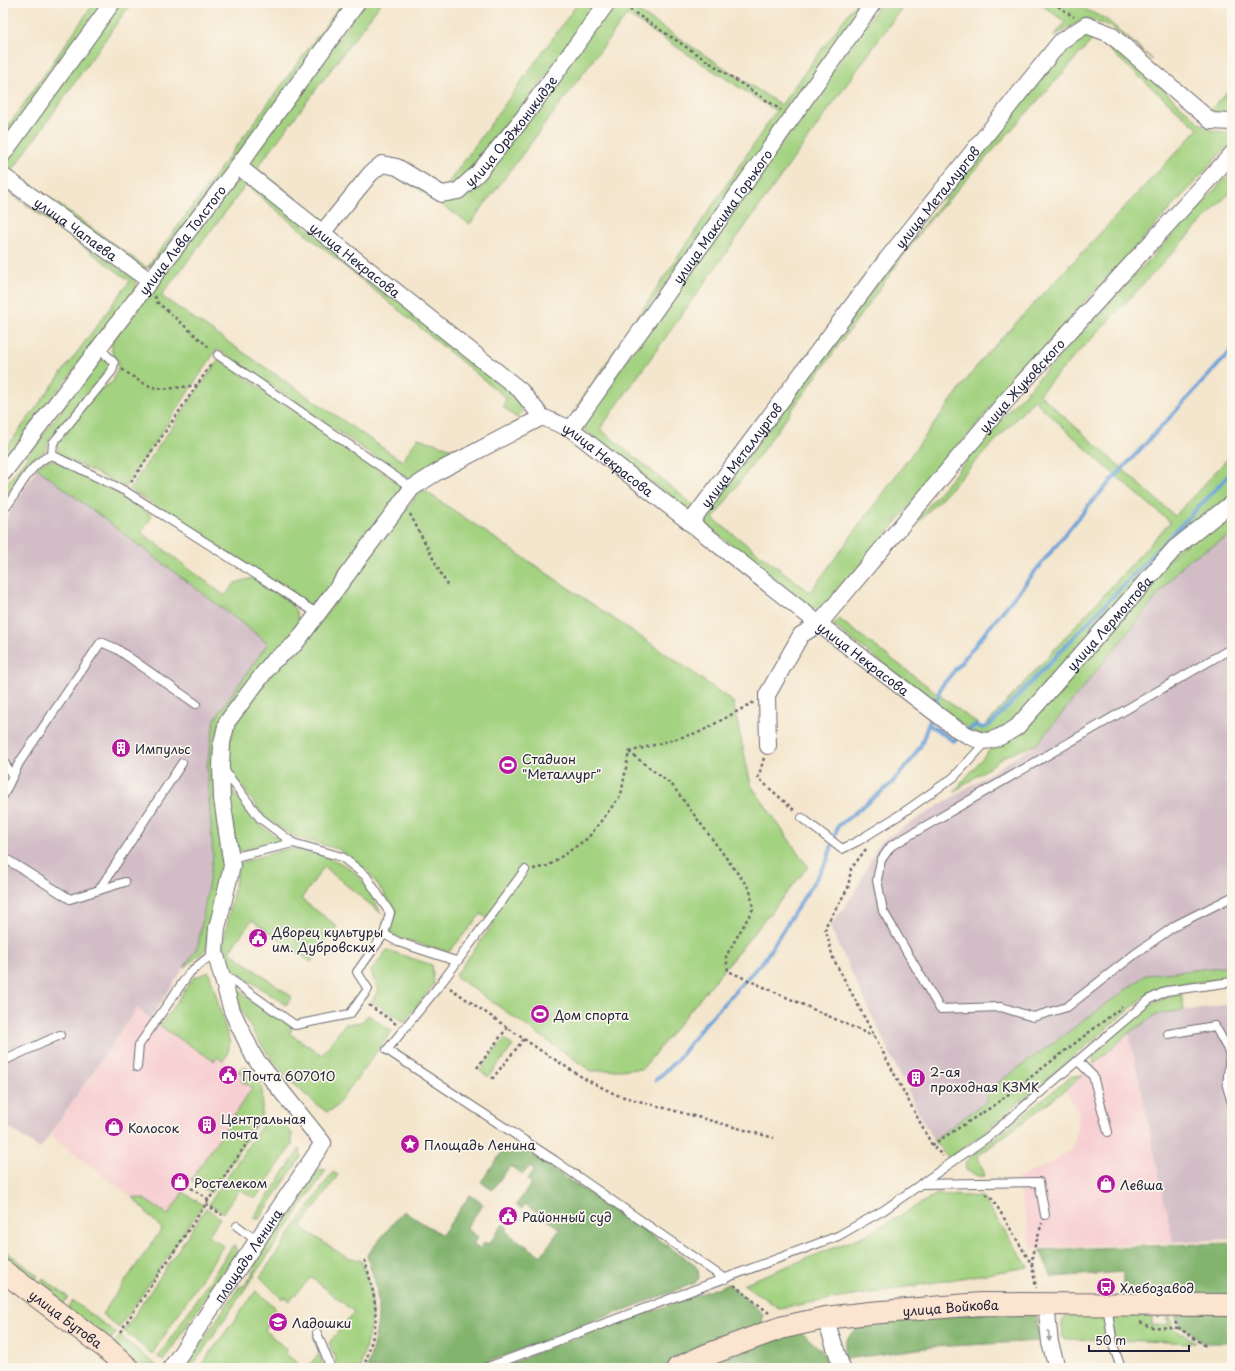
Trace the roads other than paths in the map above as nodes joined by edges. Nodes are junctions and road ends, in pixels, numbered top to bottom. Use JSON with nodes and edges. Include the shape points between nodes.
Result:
{"nodes":[{"id":1,"x":112,"y":3,"type":"edge"},
{"id":2,"x":358,"y":3,"type":"edge"},
{"id":3,"x":607,"y":3,"type":"edge"},
{"id":4,"x":873,"y":3,"type":"edge"},
{"id":5,"x":1232,"y":122,"type":"edge"},
{"id":6,"x":3,"y":154,"type":"edge"},
{"id":7,"x":1232,"y":154,"type":"edge"},
{"id":8,"x":238,"y":166,"type":"junction"},
{"id":9,"x":3,"y":176,"type":"edge"},
{"id":10,"x":322,"y":233,"type":"junction"},
{"id":11,"x":150,"y":281,"type":"junction"},
{"id":12,"x":100,"y":347,"type":"junction"},
{"id":13,"x":218,"y":354,"type":"road end"},
{"id":14,"x":542,"y":417,"type":"junction"},
{"id":15,"x":571,"y":429,"type":"junction"},
{"id":16,"x":52,"y":455,"type":"junction"},
{"id":17,"x":3,"y":473,"type":"edge"},
{"id":18,"x":412,"y":488,"type":"junction"},
{"id":19,"x":1232,"y":503,"type":"edge"},
{"id":20,"x":3,"y":508,"type":"edge"},
{"id":21,"x":690,"y":523,"type":"junction"},
{"id":22,"x":318,"y":614,"type":"junction"},
{"id":23,"x":819,"y":624,"type":"junction"},
{"id":24,"x":1232,"y":648,"type":"edge"},
{"id":25,"x":196,"y":704,"type":"dead end"},
{"id":26,"x":986,"y":742,"type":"junction"},
{"id":27,"x":768,"y":746,"type":"road end"},
{"id":28,"x":3,"y":761,"type":"edge"},
{"id":29,"x":182,"y":763,"type":"dead end"},
{"id":30,"x":221,"y":766,"type":"junction"},
{"id":31,"x":13,"y":776,"type":"junction"},
{"id":32,"x":3,"y":796,"type":"edge"},
{"id":33,"x":802,"y":818,"type":"road end"},
{"id":34,"x":293,"y":842,"type":"junction"},
{"id":35,"x":3,"y":858,"type":"edge"},
{"id":36,"x":231,"y":858,"type":"junction"},
{"id":37,"x":525,"y":870,"type":"road end"},
{"id":38,"x":125,"y":882,"type":"dead end"},
{"id":39,"x":99,"y":890,"type":"junction"},
{"id":40,"x":1232,"y":897,"type":"edge"},
{"id":41,"x":384,"y":934,"type":"junction"},
{"id":42,"x":215,"y":952,"type":"junction"},
{"id":43,"x":456,"y":962,"type":"junction"},
{"id":44,"x":220,"y":972,"type":"junction"},
{"id":45,"x":1232,"y":982,"type":"edge"},
{"id":46,"x":1168,"y":1034,"type":"dead end"},
{"id":47,"x":60,"y":1035,"type":"dead end"},
{"id":48,"x":1231,"y":1053,"type":"edge"},
{"id":49,"x":3,"y":1061,"type":"edge"},
{"id":50,"x":1078,"y":1061,"type":"junction"},
{"id":51,"x":137,"y":1067,"type":"dead end"},
{"id":52,"x":1232,"y":1103,"type":"edge"},
{"id":53,"x":1108,"y":1132,"type":"dead end"},
{"id":54,"x":921,"y":1184,"type":"junction"},
{"id":55,"x":1045,"y":1215,"type":"road end"},
{"id":56,"x":237,"y":1226,"type":"dead end"},
{"id":57,"x":257,"y":1241,"type":"junction"},
{"id":58,"x":3,"y":1271,"type":"edge"},
{"id":59,"x":725,"y":1278,"type":"junction"},
{"id":60,"x":1046,"y":1304,"type":"junction"},
{"id":61,"x":1107,"y":1304,"type":"junction"},
{"id":62,"x":1232,"y":1305,"type":"edge"},
{"id":63,"x":825,"y":1318,"type":"junction"},
{"id":64,"x":318,"y":1333,"type":"dead end"},
{"id":65,"x":128,"y":1368,"type":"edge"},
{"id":66,"x":171,"y":1368,"type":"edge"},
{"id":67,"x":332,"y":1368,"type":"edge"},
{"id":68,"x":485,"y":1368,"type":"edge"},
{"id":69,"x":678,"y":1368,"type":"edge"},
{"id":70,"x":842,"y":1368,"type":"edge"},
{"id":71,"x":1057,"y":1368,"type":"edge"},
{"id":72,"x":1121,"y":1368,"type":"edge"}],
"edges":[{"from":1,"to":6,"type":"street"},
{"from":2,"to":8,"type":"street","name":"улица Льва Толстого"},
{"from":3,"to":10,"type":"street","name":"улица Орджоникидзе","via":[[523,118],[478,173],[458,191],[442,194],[397,167],[382,164],[371,172]]},
{"from":4,"to":15,"type":"street","name":"улица Максима Горького"},
{"from":5,"to":21,"type":"street","name":"улица Металлургов","via":[[1211,121],[1110,34],[1086,25],[1061,41],[892,253]]},
{"from":7,"to":23,"type":"street","name":"улица Жуковского","via":[[1005,402]]},
{"from":8,"to":10,"type":"street","name":"улица Некрасова"},
{"from":8,"to":11,"type":"street","name":"улица Льва Толстого"},
{"from":9,"to":11,"type":"street","name":"улица Чапаева"},
{"from":10,"to":14,"type":"street","name":"улица Некрасова","via":[[520,390]]},
{"from":11,"to":12,"type":"street","name":"улица Льва Толстого"},
{"from":12,"to":16,"type":"lane","via":[[114,363],[112,371],[53,443]]},
{"from":12,"to":17,"type":"street","name":"улица Льва Толстого"},
{"from":13,"to":18,"type":"lane"},
{"from":14,"to":15,"type":"street","name":"улица Некрасова"},
{"from":14,"to":18,"type":"street","via":[[439,470]]},
{"from":15,"to":21,"type":"street","name":"улица Некрасова"},
{"from":16,"to":20,"type":"lane","via":[[35,465],[9,504]]},
{"from":16,"to":22,"type":"lane","via":[[125,491]]},
{"from":18,"to":22,"type":"street"},
{"from":19,"to":26,"type":"street","name":"улица Лермонтова","via":[[1175,548],[1017,727],[1002,737]]},
{"from":21,"to":23,"type":"street","name":"улица Некрасова"},
{"from":22,"to":30,"type":"street","via":[[295,644],[272,662],[227,722],[222,743]]},
{"from":23,"to":26,"type":"street","name":"улица Некрасова","via":[[955,728],[970,737]]},
{"from":23,"to":27,"type":"street","name":"улица Жуковского","via":[[801,635],[767,696]]},
{"from":24,"to":40,"type":"lane","via":[[892,846],[881,860],[878,880],[883,910],[940,1009],[1001,1007],[1033,1017],[1066,1007],[1176,925]]},
{"from":25,"to":31,"type":"lane","via":[[117,649],[101,642]]},
{"from":26,"to":33,"type":"lane","via":[[954,777],[901,814],[842,849]]},
{"from":28,"to":31,"type":"lane"},
{"from":29,"to":39,"type":"lane"},
{"from":30,"to":34,"type":"lane","via":[[260,818]]},
{"from":30,"to":36,"type":"street","via":[[222,799]]},
{"from":31,"to":32,"type":"lane"},
{"from":34,"to":36,"type":"lane"},
{"from":34,"to":41,"type":"lane","via":[[342,857],[366,876],[390,912]]},
{"from":35,"to":39,"type":"lane","via":[[70,899]]},
{"from":36,"to":42,"type":"street","via":[[232,866],[217,928]]},
{"from":37,"to":43,"type":"lane"},
{"from":38,"to":39,"type":"lane"},
{"from":41,"to":43,"type":"lane","via":[[398,942]]},
{"from":41,"to":44,"type":"lane","via":[[357,972],[368,989],[350,1014],[295,1024]]},
{"from":42,"to":44,"type":"street"},
{"from":42,"to":51,"type":"lane","via":[[190,972],[140,1045]]},
{"from":43,"to":59,"type":"lane","via":[[387,1050],[554,1160]]},
{"from":44,"to":57,"type":"street","name":"площадь Ленина","via":[[232,1011],[254,1057],[323,1143]]},
{"from":45,"to":50,"type":"lane","via":[[1166,991],[1150,999]]},
{"from":46,"to":48,"type":"lane","via":[[1215,1026]]},
{"from":47,"to":49,"type":"lane"},
{"from":48,"to":52,"type":"lane","via":[[1227,1086]]},
{"from":50,"to":53,"type":"lane","via":[[1093,1076]]},
{"from":50,"to":54,"type":"lane","via":[[988,1137]]},
{"from":54,"to":55,"type":"lane","via":[[1038,1182]]},
{"from":54,"to":59,"type":"lane","via":[[884,1210],[838,1236]]},
{"from":56,"to":57,"type":"lane"},
{"from":57,"to":66,"type":"street","name":"площадь Ленина"},
{"from":58,"to":65,"type":"street","name":"улица Бутова","via":[[106,1348]]},
{"from":59,"to":68,"type":"lane"},
{"from":60,"to":61,"type":"street","name":"улица Войкова"},
{"from":60,"to":63,"type":"street","name":"улица Войкова","via":[[981,1304]]},
{"from":60,"to":71,"type":"street","one_way":true,"via":[[1050,1344]]},
{"from":61,"to":62,"type":"street","name":"улица Войкова"},
{"from":61,"to":72,"type":"lane","via":[[1113,1344]]},
{"from":63,"to":69,"type":"street","name":"улица Войкова","via":[[780,1328]]},
{"from":63,"to":70,"type":"street"},
{"from":64,"to":67,"type":"lane"}]}
